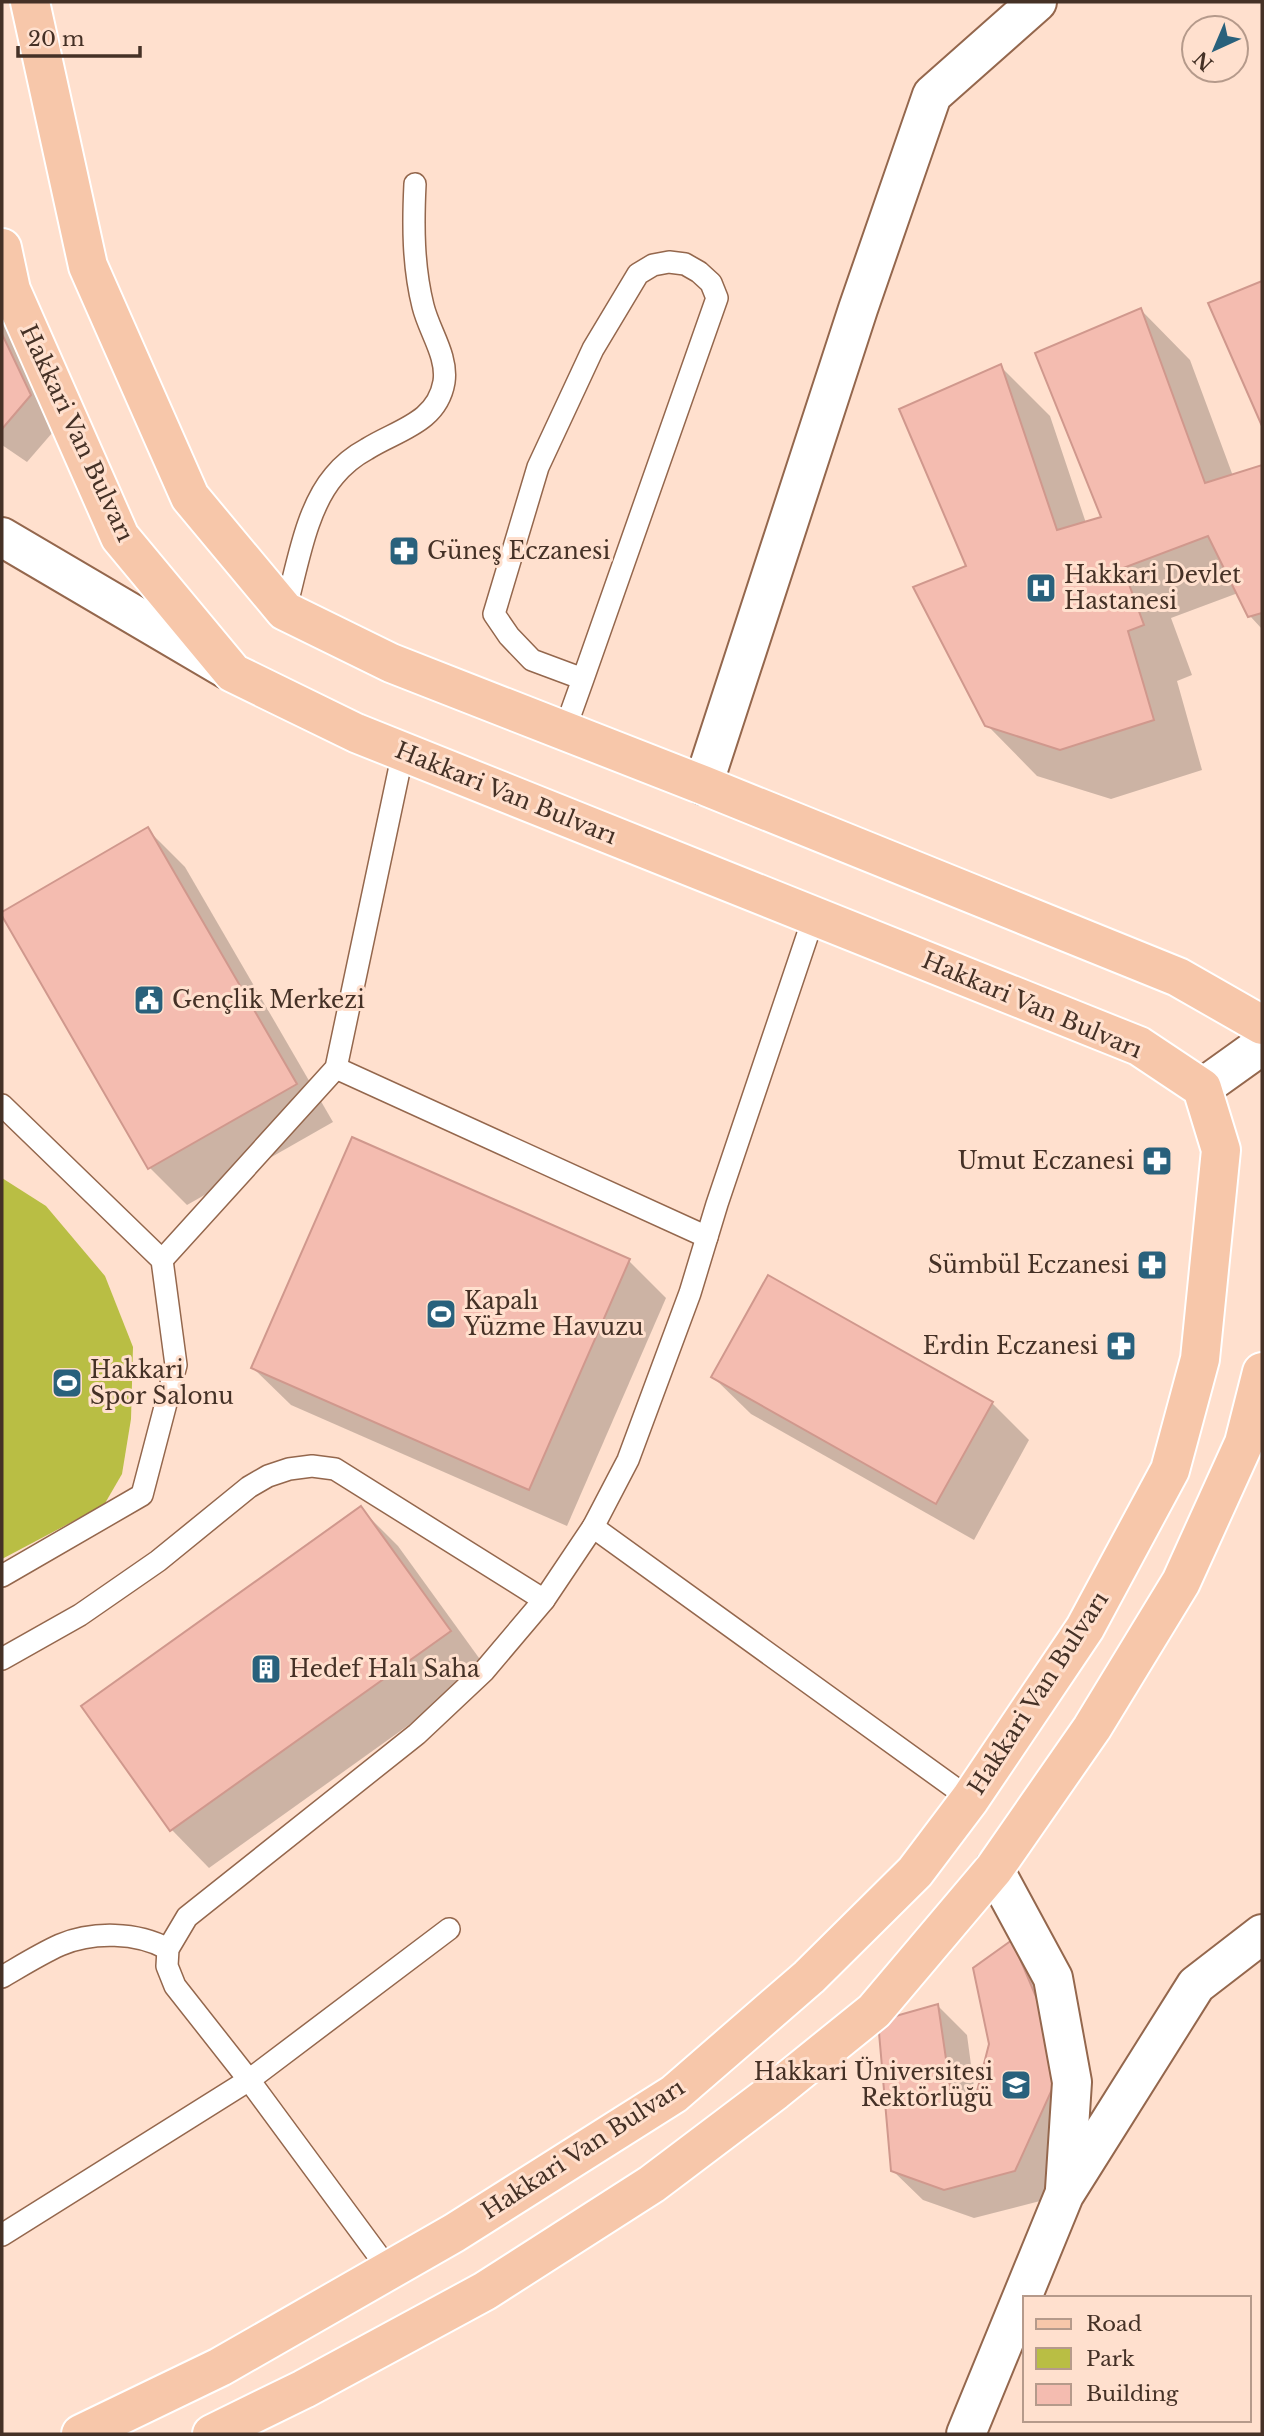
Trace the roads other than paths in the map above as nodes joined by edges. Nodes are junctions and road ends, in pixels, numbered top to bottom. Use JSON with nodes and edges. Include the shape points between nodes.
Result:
{"nodes":[{"id":1,"x":30,"y":2,"type":"edge"},
{"id":2,"x":1037,"y":2,"type":"edge"},
{"id":3,"x":415,"y":184,"type":"dead end"},
{"id":4,"x":2,"y":248,"type":"edge"},
{"id":5,"x":2,"y":537,"type":"edge"},
{"id":6,"x":285,"y":611,"type":"junction"},
{"id":7,"x":233,"y":673,"type":"junction"},
{"id":8,"x":583,"y":679,"type":"junction"},
{"id":9,"x":564,"y":732,"type":"junction"},
{"id":10,"x":403,"y":752,"type":"junction"},
{"id":11,"x":704,"y":785,"type":"junction"},
{"id":12,"x":814,"y":916,"type":"junction"},
{"id":13,"x":1262,"y":1026,"type":"edge"},
{"id":14,"x":1262,"y":1045,"type":"edge"},
{"id":15,"x":336,"y":1068,"type":"junction"},
{"id":16,"x":1202,"y":1088,"type":"junction"},
{"id":17,"x":2,"y":1105,"type":"edge"},
{"id":18,"x":707,"y":1237,"type":"junction"},
{"id":19,"x":162,"y":1260,"type":"junction"},
{"id":20,"x":1262,"y":1372,"type":"edge"},
{"id":21,"x":593,"y":1527,"type":"junction"},
{"id":22,"x":2,"y":1576,"type":"edge"},
{"id":23,"x":544,"y":1600,"type":"junction"},
{"id":24,"x":2,"y":1659,"type":"edge"},
{"id":25,"x":970,"y":1799,"type":"junction"},
{"id":26,"x":994,"y":1869,"type":"junction"},
{"id":27,"x":449,"y":1929,"type":"dead end"},
{"id":28,"x":1262,"y":1934,"type":"edge"},
{"id":29,"x":168,"y":1949,"type":"junction"},
{"id":30,"x":2,"y":1977,"type":"edge"},
{"id":31,"x":249,"y":2080,"type":"junction"},
{"id":32,"x":1064,"y":2195,"type":"junction"},
{"id":33,"x":2,"y":2235,"type":"edge"},
{"id":34,"x":389,"y":2270,"type":"junction"},
{"id":35,"x":81,"y":2434,"type":"edge"},
{"id":36,"x":212,"y":2434,"type":"edge"},
{"id":37,"x":966,"y":2434,"type":"edge"}],
"edges":[{"from":1,"to":6,"type":"main road","via":[[88,266],[190,496]]},
{"from":2,"to":11,"type":"street","via":[[932,95]]},
{"from":3,"to":6,"type":"lane","via":[[417,276],[423,307],[445,364],[444,384],[426,416],[368,447],[332,478],[309,523]]},
{"from":4,"to":7,"type":"main road","name":"Hakkari Van Bulvarı","via":[[11,290],[120,537]]},
{"from":5,"to":7,"type":"street"},
{"from":6,"to":9,"type":"main road","via":[[391,663]]},
{"from":7,"to":10,"type":"main road","name":"Hakkari Van Bulvarı"},
{"from":8,"to":8,"type":"lane","via":[[717,298],[711,283],[685,264],[653,265],[638,274],[593,349],[538,467],[494,614],[532,660]]},
{"from":8,"to":9,"type":"lane"},
{"from":9,"to":11,"type":"main road"},
{"from":10,"to":12,"type":"main road","name":"Hakkari Van Bulvarı"},
{"from":10,"to":15,"type":"lane"},
{"from":11,"to":13,"type":"main road","via":[[1178,977]]},
{"from":12,"to":16,"type":"main road","name":"Hakkari Van Bulvarı","via":[[1139,1046]]},
{"from":12,"to":18,"type":"lane"},
{"from":14,"to":16,"type":"street"},
{"from":15,"to":18,"type":"lane"},
{"from":15,"to":19,"type":"lane"},
{"from":16,"to":25,"type":"main road","name":"Hakkari Van Bulvarı","via":[[1221,1150],[1200,1359],[1170,1470],[1085,1628]]},
{"from":17,"to":19,"type":"lane"},
{"from":18,"to":21,"type":"lane","via":[[628,1460]]},
{"from":19,"to":22,"type":"lane","via":[[176,1365],[142,1495]]},
{"from":20,"to":26,"type":"main road","via":[[1244,1443],[1181,1582],[1092,1728]]},
{"from":21,"to":23,"type":"lane"},
{"from":21,"to":25,"type":"lane"},
{"from":23,"to":24,"type":"lane","via":[[335,1469],[312,1466],[289,1469],[248,1487],[158,1561],[80,1615]]},
{"from":23,"to":29,"type":"lane","via":[[484,1671],[426,1725],[187,1917]]},
{"from":25,"to":34,"type":"main road","name":"Hakkari Van Bulvarı","via":[[915,1872],[809,1977],[674,2094]]},
{"from":26,"to":32,"type":"street","via":[[1053,1978],[1072,2081]]},
{"from":26,"to":36,"type":"main road","via":[[873,2011],[652,2184],[485,2291]]},
{"from":27,"to":31,"type":"lane"},
{"from":28,"to":32,"type":"street","via":[[1196,1985]]},
{"from":29,"to":30,"type":"lane","via":[[152,1940],[104,1935],[62,1944]]},
{"from":29,"to":31,"type":"lane","via":[[167,1966],[175,1986]]},
{"from":31,"to":33,"type":"lane"},
{"from":31,"to":34,"type":"lane"},
{"from":32,"to":37,"type":"street"},
{"from":34,"to":35,"type":"main road","name":"Hakkari Van Bulvarı","via":[[220,2367]]}]}
